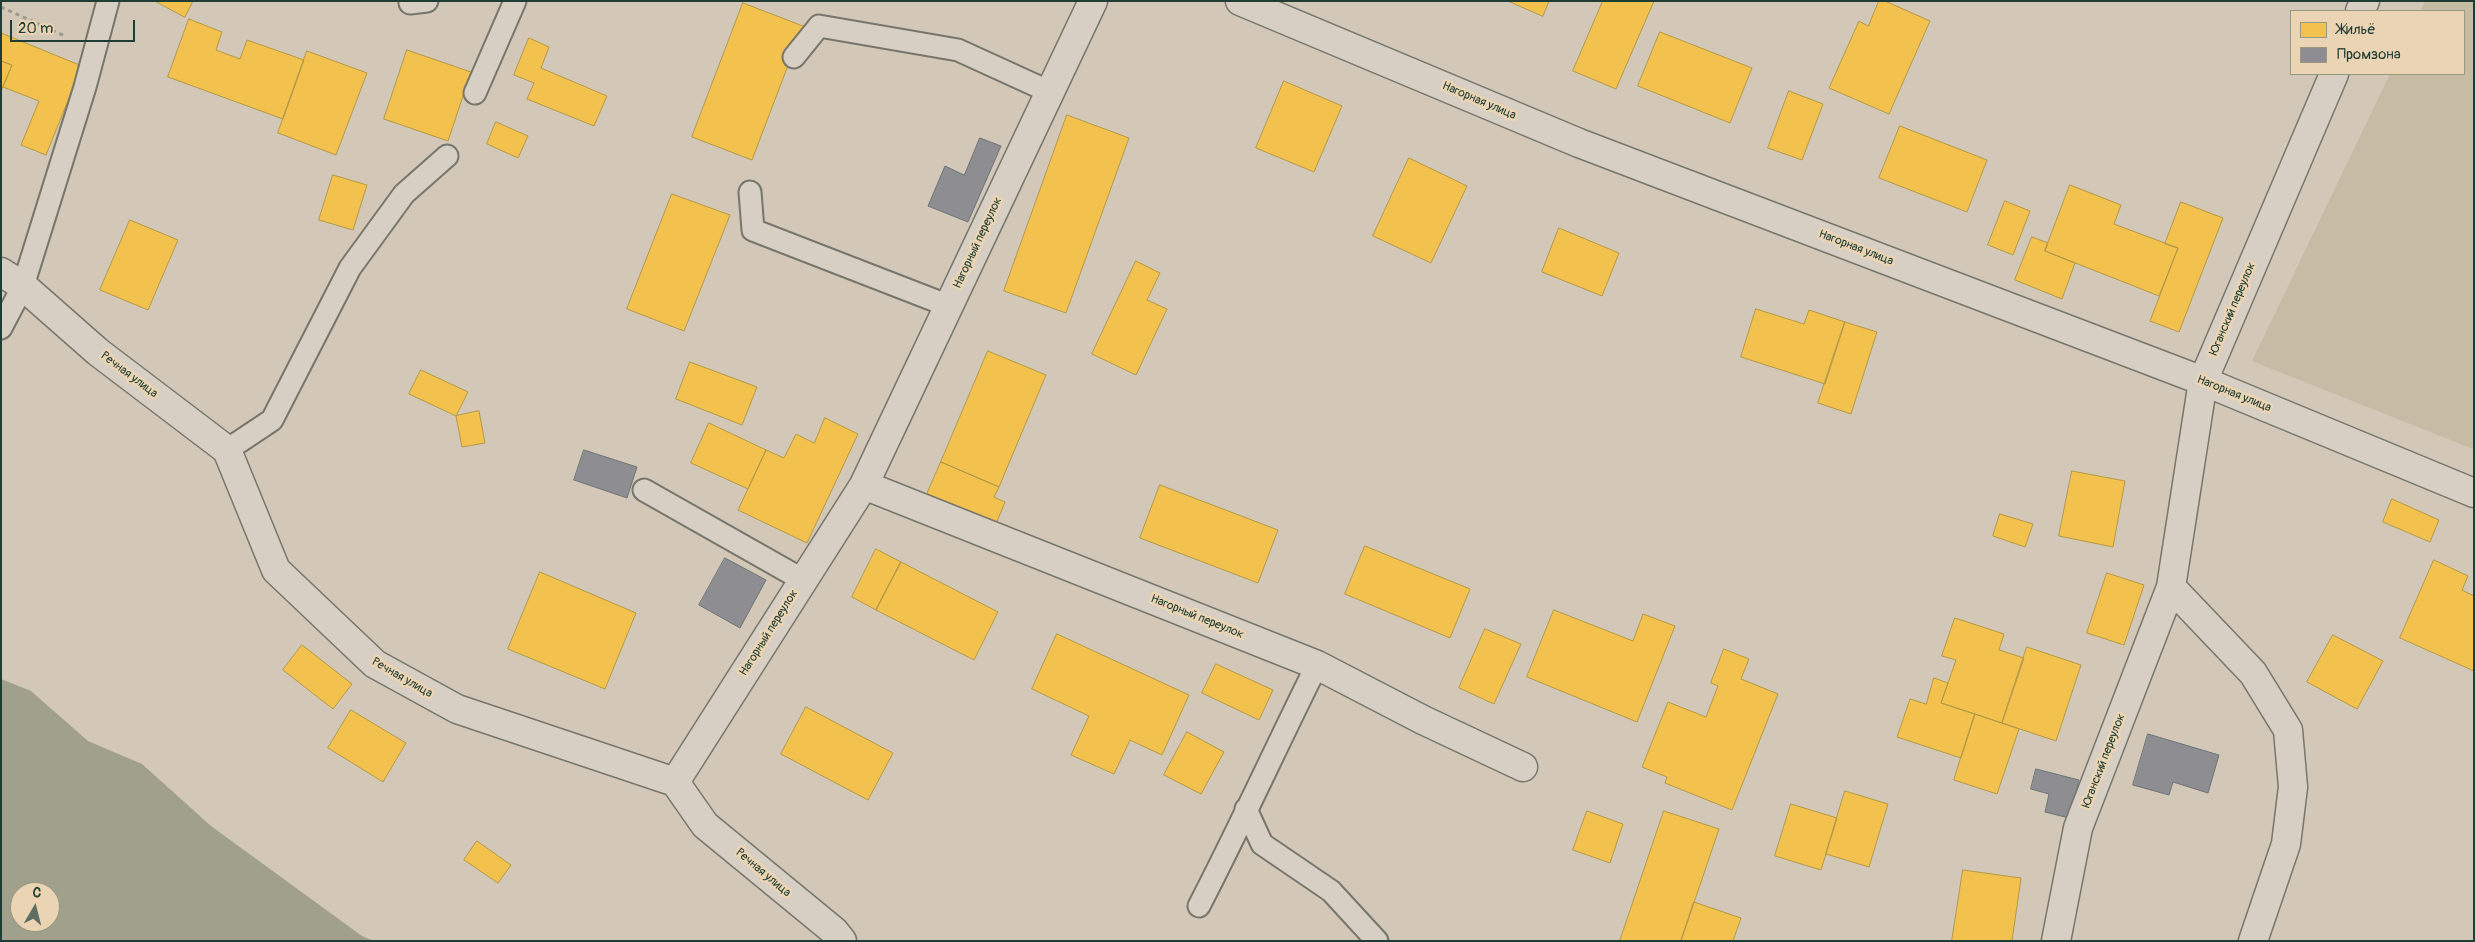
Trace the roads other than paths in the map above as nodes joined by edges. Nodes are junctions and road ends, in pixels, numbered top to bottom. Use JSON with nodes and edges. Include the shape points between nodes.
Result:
{"nodes":[{"id":1,"x":108,"y":1,"type":"edge"},
{"id":2,"x":515,"y":1,"type":"edge"},
{"id":3,"x":1093,"y":1,"type":"edge"},
{"id":4,"x":1240,"y":1,"type":"edge"},
{"id":5,"x":794,"y":57,"type":"dead end"},
{"id":6,"x":2334,"y":75,"type":"edge"},
{"id":7,"x":1050,"y":92,"type":"junction"},
{"id":8,"x":475,"y":93,"type":"dead end"},
{"id":9,"x":447,"y":156,"type":"dead end"},
{"id":10,"x":750,"y":192,"type":"dead end"},
{"id":11,"x":12,"y":279,"type":"edge"},
{"id":12,"x":949,"y":306,"type":"junction"},
{"id":13,"x":1,"y":328,"type":"edge"},
{"id":14,"x":2203,"y":381,"type":"junction"},
{"id":15,"x":227,"y":450,"type":"junction"},
{"id":16,"x":864,"y":485,"type":"junction"},
{"id":17,"x":644,"y":490,"type":"dead end"},
{"id":18,"x":2474,"y":493,"type":"edge"},
{"id":19,"x":802,"y":580,"type":"junction"},
{"id":20,"x":2171,"y":587,"type":"junction"},
{"id":21,"x":1317,"y":665,"type":"junction"},
{"id":22,"x":1523,"y":768,"type":"dead end"},
{"id":23,"x":675,"y":782,"type":"junction"},
{"id":24,"x":1246,"y":809,"type":"junction"},
{"id":25,"x":1198,"y":906,"type":"dead end"},
{"id":26,"x":842,"y":941,"type":"edge"},
{"id":27,"x":1377,"y":941,"type":"edge"},
{"id":28,"x":2056,"y":941,"type":"edge"},
{"id":29,"x":2254,"y":941,"type":"edge"}],
"edges":[{"from":1,"to":11,"type":"lane","via":[[96,49]]},
{"from":2,"to":8,"type":"lane"},
{"from":3,"to":7,"type":"street","name":"Нагорный переулок"},
{"from":4,"to":14,"type":"street","name":"Нагорная улица","via":[[1579,142]]},
{"from":5,"to":7,"type":"lane","via":[[819,26],[958,50]]},
{"from":6,"to":14,"type":"street","name":"Юганский переулок"},
{"from":7,"to":12,"type":"street","name":"Нагорный переулок"},
{"from":9,"to":15,"type":"lane","via":[[404,194],[350,268],[272,420]]},
{"from":10,"to":12,"type":"lane","via":[[754,230]]},
{"from":11,"to":13,"type":"lane"},
{"from":11,"to":15,"type":"street","name":"Речная улица","via":[[98,352]]},
{"from":12,"to":16,"type":"street","name":"Нагорный переулок"},
{"from":14,"to":18,"type":"street","name":"Нагорная улица"},
{"from":14,"to":20,"type":"street","name":"Юганский переулок"},
{"from":15,"to":23,"type":"street","name":"Речная улица","via":[[276,570],[375,664],[457,709]]},
{"from":16,"to":19,"type":"street","name":"Нагорный переулок"},
{"from":16,"to":21,"type":"street","name":"Нагорный переулок"},
{"from":17,"to":19,"type":"lane"},
{"from":19,"to":23,"type":"street","name":"Нагорный переулок"},
{"from":20,"to":28,"type":"street","name":"Юганский переулок","via":[[2078,828]]},
{"from":20,"to":29,"type":"street","via":[[2253,673],[2288,730],[2293,786],[2286,844]]},
{"from":21,"to":22,"type":"street","name":"Нагорный переулок"},
{"from":21,"to":24,"type":"lane"},
{"from":23,"to":26,"type":"street","name":"Речная улица","via":[[705,825]]},
{"from":24,"to":25,"type":"lane","via":[[1236,835]]},
{"from":24,"to":27,"type":"lane","via":[[1262,844],[1331,891]]}]}
